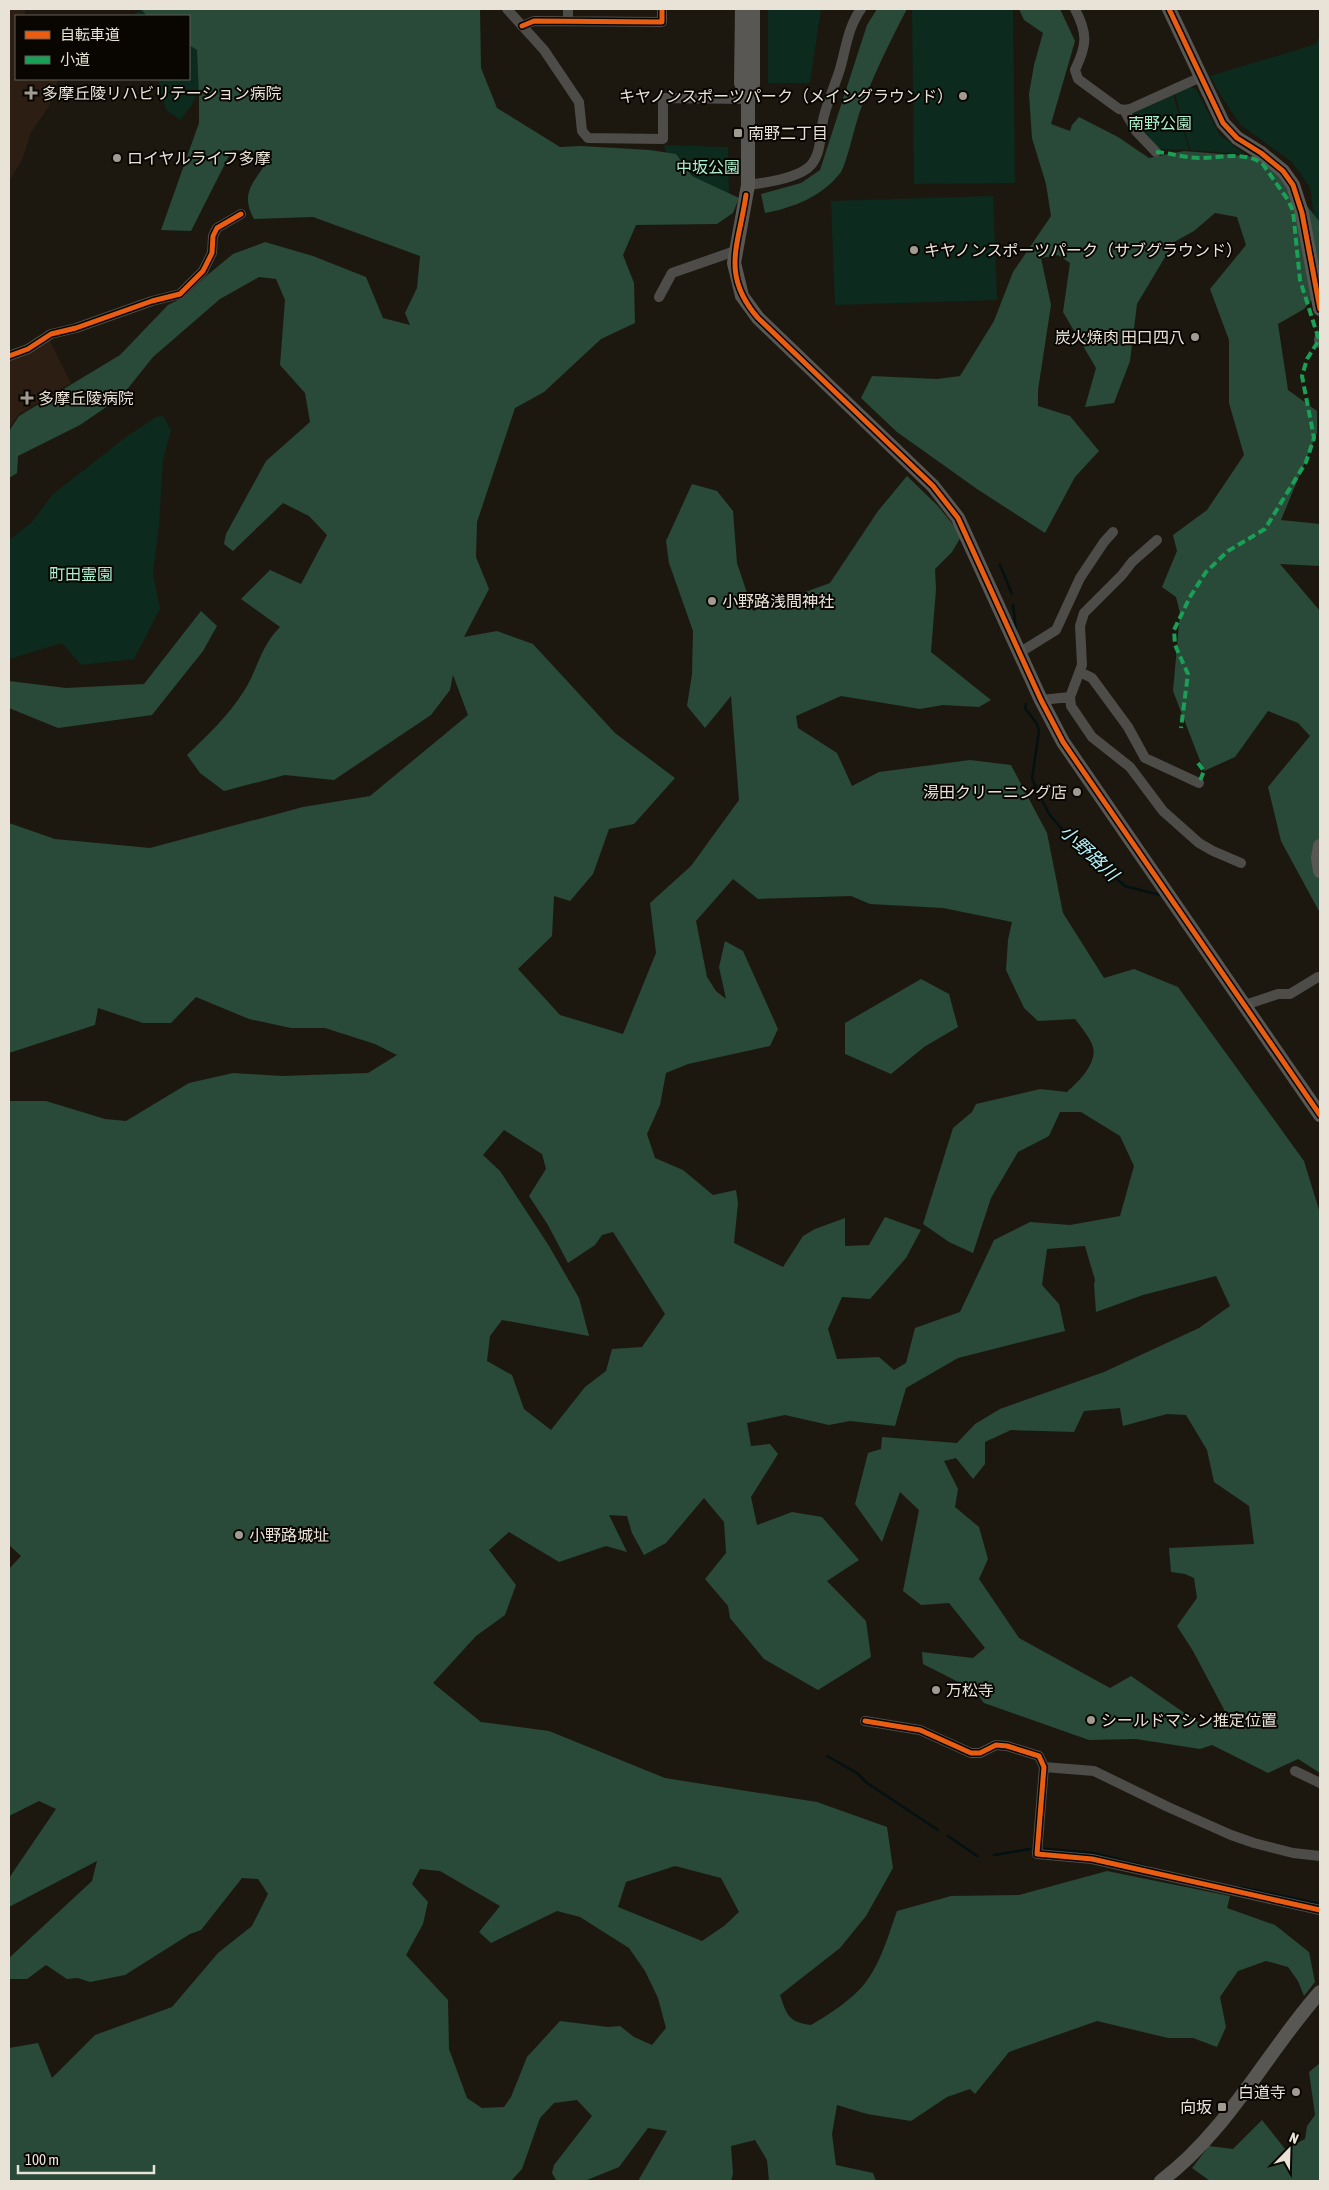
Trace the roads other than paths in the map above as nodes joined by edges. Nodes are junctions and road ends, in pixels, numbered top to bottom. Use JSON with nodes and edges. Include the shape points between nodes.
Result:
{"nodes":[{"id":1,"x":506,"y":9,"type":"edge"},
{"id":2,"x":568,"y":9,"type":"edge"},
{"id":3,"x":662,"y":9,"type":"edge"},
{"id":4,"x":742,"y":9,"type":"edge"},
{"id":5,"x":754,"y":9,"type":"edge"},
{"id":6,"x":861,"y":9,"type":"edge"},
{"id":7,"x":1075,"y":9,"type":"edge"},
{"id":8,"x":1169,"y":9,"type":"edge"},
{"id":9,"x":568,"y":22,"type":"junction"},
{"id":10,"x":522,"y":26,"type":"junction"},
{"id":11,"x":1201,"y":77,"type":"junction"},
{"id":12,"x":748,"y":98,"type":"junction"},
{"id":13,"x":1124,"y":110,"type":"junction"},
{"id":14,"x":1156,"y":152,"type":"dead end"},
{"id":15,"x":747,"y":190,"type":"junction"},
{"id":16,"x":241,"y":214,"type":"dead end"},
{"id":17,"x":735,"y":251,"type":"junction"},
{"id":18,"x":659,"y":297,"type":"dead end"},
{"id":19,"x":1320,"y":309,"type":"edge"},
{"id":20,"x":1320,"y":336,"type":"edge"},
{"id":21,"x":1320,"y":343,"type":"edge"},
{"id":22,"x":9,"y":356,"type":"edge"},
{"id":23,"x":1113,"y":532,"type":"dead end"},
{"id":24,"x":1157,"y":540,"type":"dead end"},
{"id":25,"x":1019,"y":653,"type":"junction"},
{"id":26,"x":1080,"y":672,"type":"junction"},
{"id":27,"x":1070,"y":697,"type":"junction"},
{"id":28,"x":1041,"y":700,"type":"junction"},
{"id":29,"x":1199,"y":783,"type":"dead end"},
{"id":30,"x":1320,"y":846,"type":"edge"},
{"id":31,"x":1241,"y":863,"type":"dead end"},
{"id":32,"x":1320,"y":871,"type":"edge"},
{"id":33,"x":1318,"y":977,"type":"dead end"},
{"id":34,"x":1245,"y":1005,"type":"junction"},
{"id":35,"x":1320,"y":1115,"type":"edge"},
{"id":36,"x":865,"y":1721,"type":"dead end"},
{"id":37,"x":1044,"y":1767,"type":"junction"},
{"id":38,"x":1295,"y":1771,"type":"dead end"},
{"id":39,"x":1320,"y":1783,"type":"edge"},
{"id":40,"x":1320,"y":1856,"type":"edge"},
{"id":41,"x":1320,"y":1910,"type":"edge"},
{"id":42,"x":1320,"y":1992,"type":"edge"},
{"id":43,"x":1161,"y":2181,"type":"edge"}],
"edges":[{"from":1,"to":10,"type":"street"},
{"from":2,"to":9,"type":"street"},
{"from":3,"to":9,"type":"street","via":[[662,22]]},
{"from":4,"to":12,"type":"street","via":[[741,83]]},
{"from":5,"to":12,"type":"street","via":[[753,84]]},
{"from":6,"to":15,"type":"street","via":[[852,23],[812,164],[802,171]]},
{"from":7,"to":13,"type":"street","via":[[1085,35],[1084,49],[1075,70],[1078,79]]},
{"from":8,"to":11,"type":"street"},
{"from":9,"to":10,"type":"street","via":[[534,21]]},
{"from":10,"to":12,"type":"street","via":[[544,50],[579,102],[582,131],[588,138],[663,139],[663,98]]},
{"from":11,"to":13,"type":"street"},
{"from":11,"to":19,"type":"street","via":[[1229,131],[1272,162],[1294,185]]},
{"from":12,"to":15,"type":"street"},
{"from":13,"to":14,"type":"street","via":[[1136,130]]},
{"from":15,"to":17,"type":"street"},
{"from":16,"to":22,"type":"street","via":[[217,228],[212,253],[203,271],[180,294],[51,334]]},
{"from":17,"to":18,"type":"street","via":[[672,274]]},
{"from":17,"to":25,"type":"street","via":[[738,285],[747,306],[933,486],[958,518]]},
{"from":20,"to":21,"type":"street"},
{"from":23,"to":25,"type":"street","via":[[1080,578],[1056,630]]},
{"from":24,"to":26,"type":"street","via":[[1084,613],[1080,626]]},
{"from":25,"to":28,"type":"street"},
{"from":26,"to":27,"type":"street"},
{"from":26,"to":29,"type":"street","via":[[1092,678],[1128,726],[1145,758]]},
{"from":27,"to":28,"type":"street"},
{"from":27,"to":31,"type":"street","via":[[1071,706],[1092,737],[1130,767],[1163,811],[1199,842]]},
{"from":28,"to":34,"type":"street","via":[[1063,742]]},
{"from":30,"to":32,"type":"street"},
{"from":33,"to":34,"type":"street","via":[[1290,994],[1278,994]]},
{"from":34,"to":35,"type":"street"},
{"from":36,"to":37,"type":"street","via":[[920,1730],[971,1753],[980,1753],[996,1745],[1007,1746],[1039,1756]]},
{"from":37,"to":40,"type":"street","via":[[1094,1771],[1232,1836],[1292,1853]]},
{"from":37,"to":41,"type":"street","via":[[1037,1854],[1092,1858]]},
{"from":38,"to":39,"type":"street"},
{"from":42,"to":43,"type":"street","via":[[1221,2121],[1193,2153]]}]}
